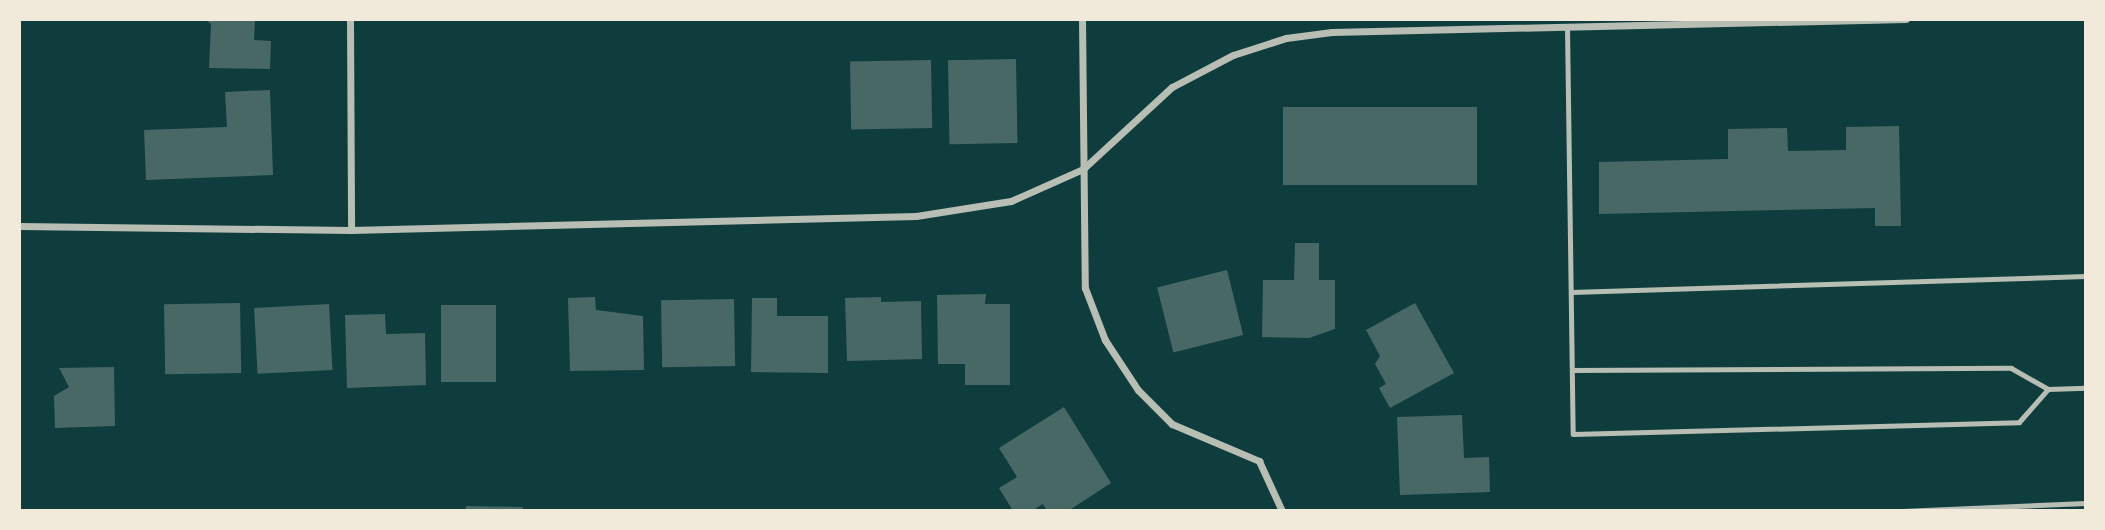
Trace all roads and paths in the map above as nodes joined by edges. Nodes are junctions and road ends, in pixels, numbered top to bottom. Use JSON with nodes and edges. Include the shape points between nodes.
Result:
{"nodes":[{"id":1,"x":350,"y":19,"type":"edge"},
{"id":2,"x":1082,"y":19,"type":"edge"},
{"id":3,"x":1906,"y":19,"type":"edge"},
{"id":4,"x":1617,"y":22,"type":"edge"},
{"id":5,"x":1567,"y":27,"type":"junction"},
{"id":6,"x":1083,"y":169,"type":"junction"},
{"id":7,"x":19,"y":226,"type":"edge"},
{"id":8,"x":351,"y":230,"type":"junction"},
{"id":9,"x":2086,"y":276,"type":"edge"},
{"id":10,"x":1571,"y":292,"type":"junction"},
{"id":11,"x":1572,"y":370,"type":"junction"},
{"id":12,"x":2086,"y":388,"type":"edge"},
{"id":13,"x":2048,"y":389,"type":"junction"},
{"id":14,"x":2086,"y":503,"type":"edge"},
{"id":15,"x":1282,"y":511,"type":"edge"},
{"id":16,"x":1902,"y":511,"type":"edge"}],
"edges":[{"from":1,"to":8,"type":"street"},
{"from":2,"to":6,"type":"street"},
{"from":3,"to":4,"type":"street"},
{"from":4,"to":5,"type":"street"},
{"from":5,"to":6,"type":"street","via":[[1332,32],[1286,38],[1233,55],[1172,88]]},
{"from":5,"to":10,"type":"lane"},
{"from":6,"to":8,"type":"street","via":[[1011,201],[916,216]]},
{"from":6,"to":15,"type":"street","via":[[1085,288],[1104,340],[1138,390],[1172,424],[1259,461]]},
{"from":7,"to":8,"type":"street"},
{"from":9,"to":10,"type":"lane"},
{"from":10,"to":11,"type":"lane"},
{"from":11,"to":13,"type":"lane","via":[[2011,368]]},
{"from":11,"to":13,"type":"lane","via":[[1573,435],[2019,422]]},
{"from":12,"to":13,"type":"lane"},
{"from":14,"to":16,"type":"lane"}]}
